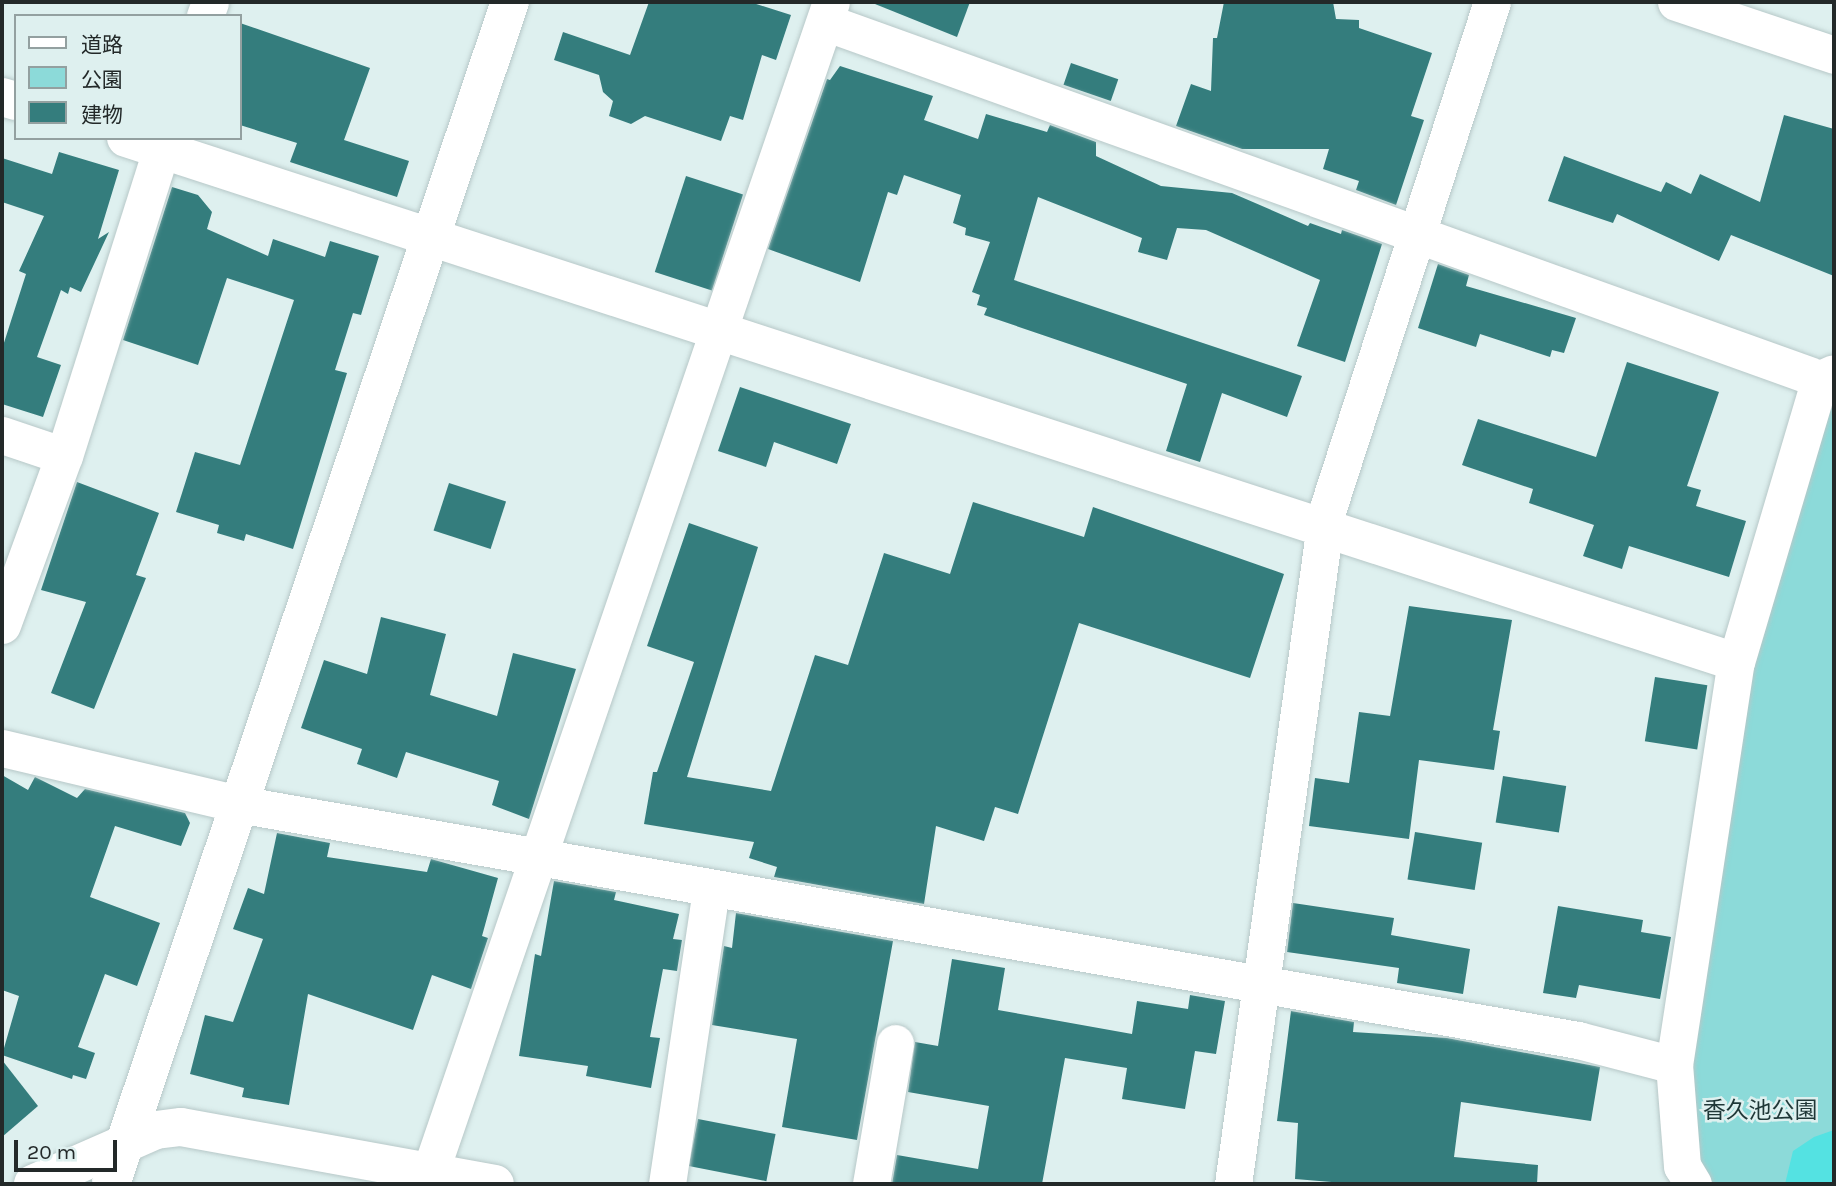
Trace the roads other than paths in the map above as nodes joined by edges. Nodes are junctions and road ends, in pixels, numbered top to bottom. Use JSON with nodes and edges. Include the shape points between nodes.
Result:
{"nodes":[{"id":1,"x":510,"y":2,"type":"edge"},
{"id":2,"x":1492,"y":2,"type":"edge"},
{"id":3,"x":1676,"y":2,"type":"edge"},
{"id":4,"x":828,"y":12,"type":"edge"},
{"id":5,"x":1834,"y":55,"type":"edge"},
{"id":6,"x":151,"y":142,"type":"edge"},
{"id":7,"x":1418,"y":237,"type":"junction"},
{"id":8,"x":430,"y":240,"type":"junction"},
{"id":9,"x":715,"y":332,"type":"junction"},
{"id":10,"x":1827,"y":376,"type":"edge"},
{"id":11,"x":2,"y":435,"type":"edge"},
{"id":12,"x":64,"y":456,"type":"junction"},
{"id":13,"x":1325,"y":532,"type":"junction"},
{"id":14,"x":2,"y":625,"type":"edge"},
{"id":15,"x":1736,"y":662,"type":"junction"},
{"id":16,"x":2,"y":748,"type":"edge"},
{"id":17,"x":238,"y":804,"type":"junction"},
{"id":18,"x":536,"y":859,"type":"junction"},
{"id":19,"x":711,"y":888,"type":"junction"},
{"id":20,"x":1264,"y":985,"type":"junction"},
{"id":21,"x":895,"y":1043,"type":"dead end"},
{"id":22,"x":1674,"y":1065,"type":"junction"},
{"id":23,"x":125,"y":1143,"type":"junction"},
{"id":24,"x":428,"y":1179,"type":"edge"},
{"id":25,"x":33,"y":1184,"type":"edge"},
{"id":26,"x":111,"y":1184,"type":"edge"},
{"id":27,"x":495,"y":1184,"type":"edge"},
{"id":28,"x":667,"y":1184,"type":"edge"},
{"id":29,"x":871,"y":1184,"type":"edge"},
{"id":30,"x":1233,"y":1184,"type":"edge"},
{"id":31,"x":1693,"y":1184,"type":"edge"}],
"edges":[{"from":1,"to":8,"type":"street"},
{"from":2,"to":7,"type":"street"},
{"from":3,"to":5,"type":"street"},
{"from":4,"to":7,"type":"street"},
{"from":4,"to":9,"type":"street"},
{"from":6,"to":8,"type":"street"},
{"from":6,"to":12,"type":"street"},
{"from":7,"to":10,"type":"street"},
{"from":7,"to":13,"type":"street","via":[[1327,512]]},
{"from":8,"to":9,"type":"street"},
{"from":8,"to":17,"type":"street"},
{"from":9,"to":13,"type":"street"},
{"from":9,"to":18,"type":"street"},
{"from":10,"to":15,"type":"street"},
{"from":11,"to":12,"type":"street"},
{"from":12,"to":14,"type":"street"},
{"from":13,"to":15,"type":"street"},
{"from":13,"to":20,"type":"street"},
{"from":15,"to":22,"type":"street"},
{"from":16,"to":17,"type":"street"},
{"from":17,"to":18,"type":"street"},
{"from":17,"to":23,"type":"street"},
{"from":18,"to":19,"type":"street"},
{"from":18,"to":24,"type":"street"},
{"from":19,"to":20,"type":"street"},
{"from":19,"to":28,"type":"street"},
{"from":20,"to":22,"type":"street","via":[[1578,1040]]},
{"from":20,"to":30,"type":"street"},
{"from":21,"to":29,"type":"street"},
{"from":22,"to":31,"type":"street","via":[[1682,1166]]},
{"from":23,"to":24,"type":"street","via":[[156,1130],[181,1127]]},
{"from":23,"to":25,"type":"street"},
{"from":23,"to":26,"type":"street"},
{"from":24,"to":27,"type":"street"}]}
